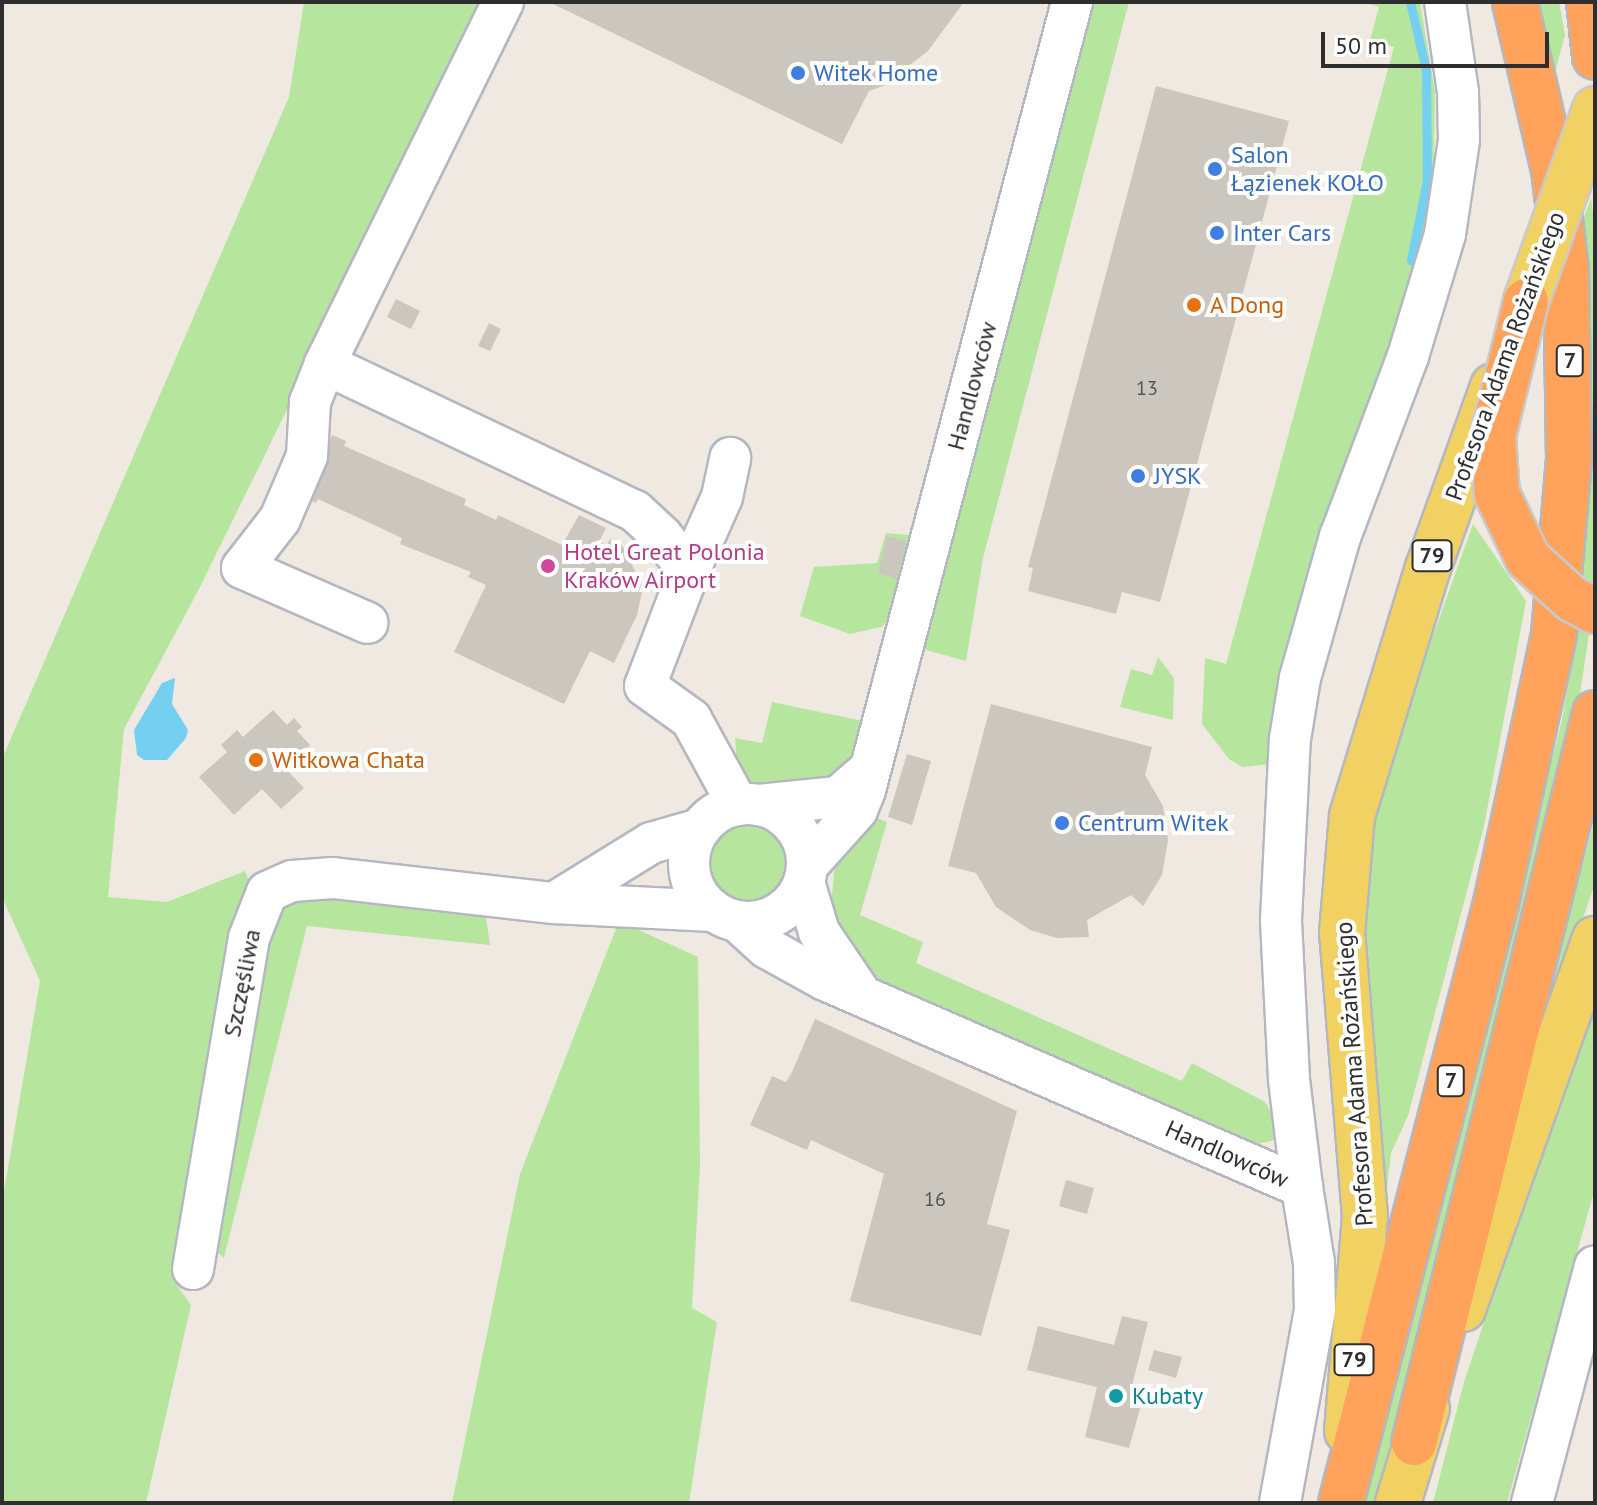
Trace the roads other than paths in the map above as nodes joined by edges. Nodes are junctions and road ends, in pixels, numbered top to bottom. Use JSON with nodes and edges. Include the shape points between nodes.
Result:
{"nodes":[{"id":1,"x":503,"y":2,"type":"edge"},
{"id":2,"x":1072,"y":2,"type":"edge"},
{"id":3,"x":1445,"y":2,"type":"edge"},
{"id":4,"x":1515,"y":2,"type":"edge"},
{"id":5,"x":1589,"y":2,"type":"edge"},
{"id":6,"x":1595,"y":57,"type":"edge"},
{"id":7,"x":1595,"y":109,"type":"edge"},
{"id":8,"x":1526,"y":301,"type":"junction"},
{"id":9,"x":325,"y":364,"type":"junction"},
{"id":10,"x":730,"y":458,"type":"dead end"},
{"id":11,"x":689,"y":571,"type":"junction"},
{"id":12,"x":1595,"y":611,"type":"edge"},
{"id":13,"x":368,"y":623,"type":"dead end"},
{"id":14,"x":1595,"y":713,"type":"edge"},
{"id":15,"x":869,"y":770,"type":"junction"},
{"id":16,"x":748,"y":805,"type":"junction"},
{"id":17,"x":700,"y":829,"type":"junction"},
{"id":18,"x":806,"y":874,"type":"junction"},
{"id":19,"x":554,"y":903,"type":"junction"},
{"id":20,"x":725,"y":916,"type":"junction"},
{"id":21,"x":1595,"y":939,"type":"edge"},
{"id":22,"x":859,"y":991,"type":"junction"},
{"id":23,"x":1302,"y":1187,"type":"junction"},
{"id":24,"x":1595,"y":1266,"type":"edge"},
{"id":25,"x":193,"y":1269,"type":"dead end"},
{"id":26,"x":1414,"y":1443,"type":"junction"},
{"id":27,"x":1280,"y":1503,"type":"edge"},
{"id":28,"x":1340,"y":1503,"type":"edge"},
{"id":29,"x":1398,"y":1503,"type":"edge"},
{"id":30,"x":1532,"y":1503,"type":"edge"}],
"edges":[{"from":1,"to":9,"type":"street"},
{"from":2,"to":15,"type":"street","name":"Handlowców"},
{"from":3,"to":23,"type":"street","via":[[1459,140],[1445,234],[1412,343],[1340,537],[1300,678],[1290,739],[1281,920],[1289,1079]]},
{"from":4,"to":28,"type":"highway","number":"7","via":[[1554,170],[1566,270],[1569,458],[1554,634],[1496,903]]},
{"from":5,"to":6,"type":"highway"},
{"from":7,"to":8,"type":"main road","name":"Profesora Adama Rożańskiego","number":"79","bridge":true},
{"from":8,"to":12,"type":"highway","bridge":true,"via":[[1493,436],[1497,494],[1528,559],[1572,599]]},
{"from":8,"to":28,"type":"main road","name":"Profesora Adama Rożańskiego","number":"79","bridge":true,"via":[[1428,568],[1352,816],[1342,933],[1365,1217]]},
{"from":9,"to":11,"type":"street","via":[[635,511]]},
{"from":9,"to":13,"type":"street","via":[[310,402],[307,456],[280,519],[242,568]]},
{"from":10,"to":11,"type":"street","via":[[722,497]]},
{"from":11,"to":16,"type":"street","via":[[645,686],[691,719]]},
{"from":14,"to":26,"type":"highway","number":"7"},
{"from":15,"to":16,"type":"street","via":[[838,797]]},
{"from":15,"to":18,"type":"street","name":"Handlowców","via":[[857,810]]},
{"from":16,"to":17,"type":"street"},
{"from":16,"to":18,"type":"street","via":[[789,820],[799,833]]},
{"from":17,"to":19,"type":"street","via":[[651,843]]},
{"from":17,"to":20,"type":"street","via":[[689,863],[700,898]]},
{"from":18,"to":20,"type":"street","via":[[781,912],[765,920]]},
{"from":18,"to":22,"type":"street","via":[[819,932]]},
{"from":19,"to":20,"type":"street","name":"Szczęśliwa"},
{"from":19,"to":25,"type":"street","name":"Szczęśliwa","via":[[333,878],[292,881],[267,892],[249,938]]},
{"from":20,"to":22,"type":"street","name":"Handlowców","via":[[767,948],[825,980]]},
{"from":21,"to":26,"type":"main road"},
{"from":22,"to":23,"type":"street","name":"Handlowców"},
{"from":23,"to":27,"type":"street","name":"Handlowców","via":[[1315,1310]]},
{"from":24,"to":30,"type":"street"},
{"from":26,"to":29,"type":"main road","number":"7"}]}
